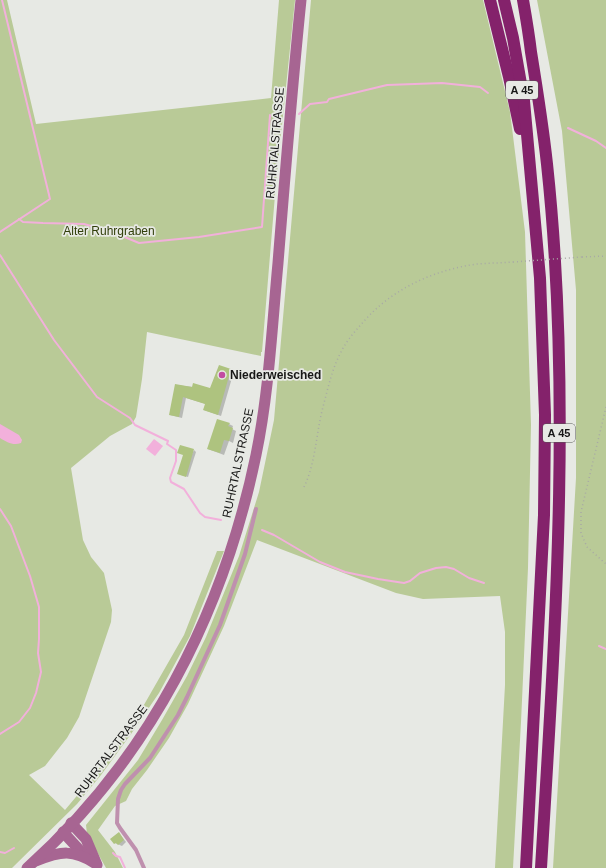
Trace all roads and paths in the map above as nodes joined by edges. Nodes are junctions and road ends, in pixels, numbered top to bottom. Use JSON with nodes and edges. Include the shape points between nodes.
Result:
{"nodes":[{"id":1,"x":300,"y":0,"type":"edge"},
{"id":2,"x":490,"y":0,"type":"edge"},
{"id":3,"x":504,"y":0,"type":"edge"},
{"id":4,"x":523,"y":0,"type":"edge"},
{"id":5,"x":531,"y":182,"type":"junction"},
{"id":6,"x":606,"y":256,"type":"edge"},
{"id":7,"x":606,"y":407,"type":"edge"},
{"id":8,"x":304,"y":487,"type":"dead end"},
{"id":9,"x":256,"y":509,"type":"dead end"},
{"id":10,"x":606,"y":564,"type":"edge"},
{"id":11,"x":71,"y":823,"type":"junction"},
{"id":12,"x":63,"y":832,"type":"junction"},
{"id":13,"x":84,"y":856,"type":"junction"},
{"id":14,"x":30,"y":865,"type":"edge"},
{"id":15,"x":97,"y":866,"type":"edge"},
{"id":16,"x":144,"y":868,"type":"edge"},
{"id":17,"x":526,"y":868,"type":"edge"},
{"id":18,"x":541,"y":868,"type":"edge"}],
"edges":[{"from":1,"to":11,"type":"main road","name":"RUHRTALSTRASSE","via":[[266,384],[256,455],[235,540],[204,621],[175,682],[137,742]]},
{"from":2,"to":5,"type":"highway"},
{"from":3,"to":5,"type":"highway","number":"A 45","via":[[524,101]]},
{"from":4,"to":18,"type":"highway","number":"A 45","via":[[542,118],[552,209],[559,376],[558,543]]},
{"from":5,"to":17,"type":"highway","number":"A 45","via":[[540,278],[545,416],[538,641]]},
{"from":6,"to":8,"type":"path","bridge":true,"via":[[477,264],[442,271],[406,286],[389,298],[351,335],[341,352],[328,387],[313,460]]},
{"from":7,"to":10,"type":"path","via":[[581,512],[581,533],[587,547]]},
{"from":9,"to":16,"type":"lane","via":[[245,554],[220,625],[187,697],[150,758],[125,784],[118,798],[117,822],[136,850]]},
{"from":11,"to":12,"type":"main road","name":"RUHRTALSTRASSE"},
{"from":11,"to":15,"type":"main road","via":[[86,839]]},
{"from":12,"to":13,"type":"main road"},
{"from":12,"to":14,"type":"main road","name":"RUHRTALSTRASSE"},
{"from":13,"to":14,"type":"main road","via":[[56,854]]},
{"from":13,"to":15,"type":"main road"}]}
